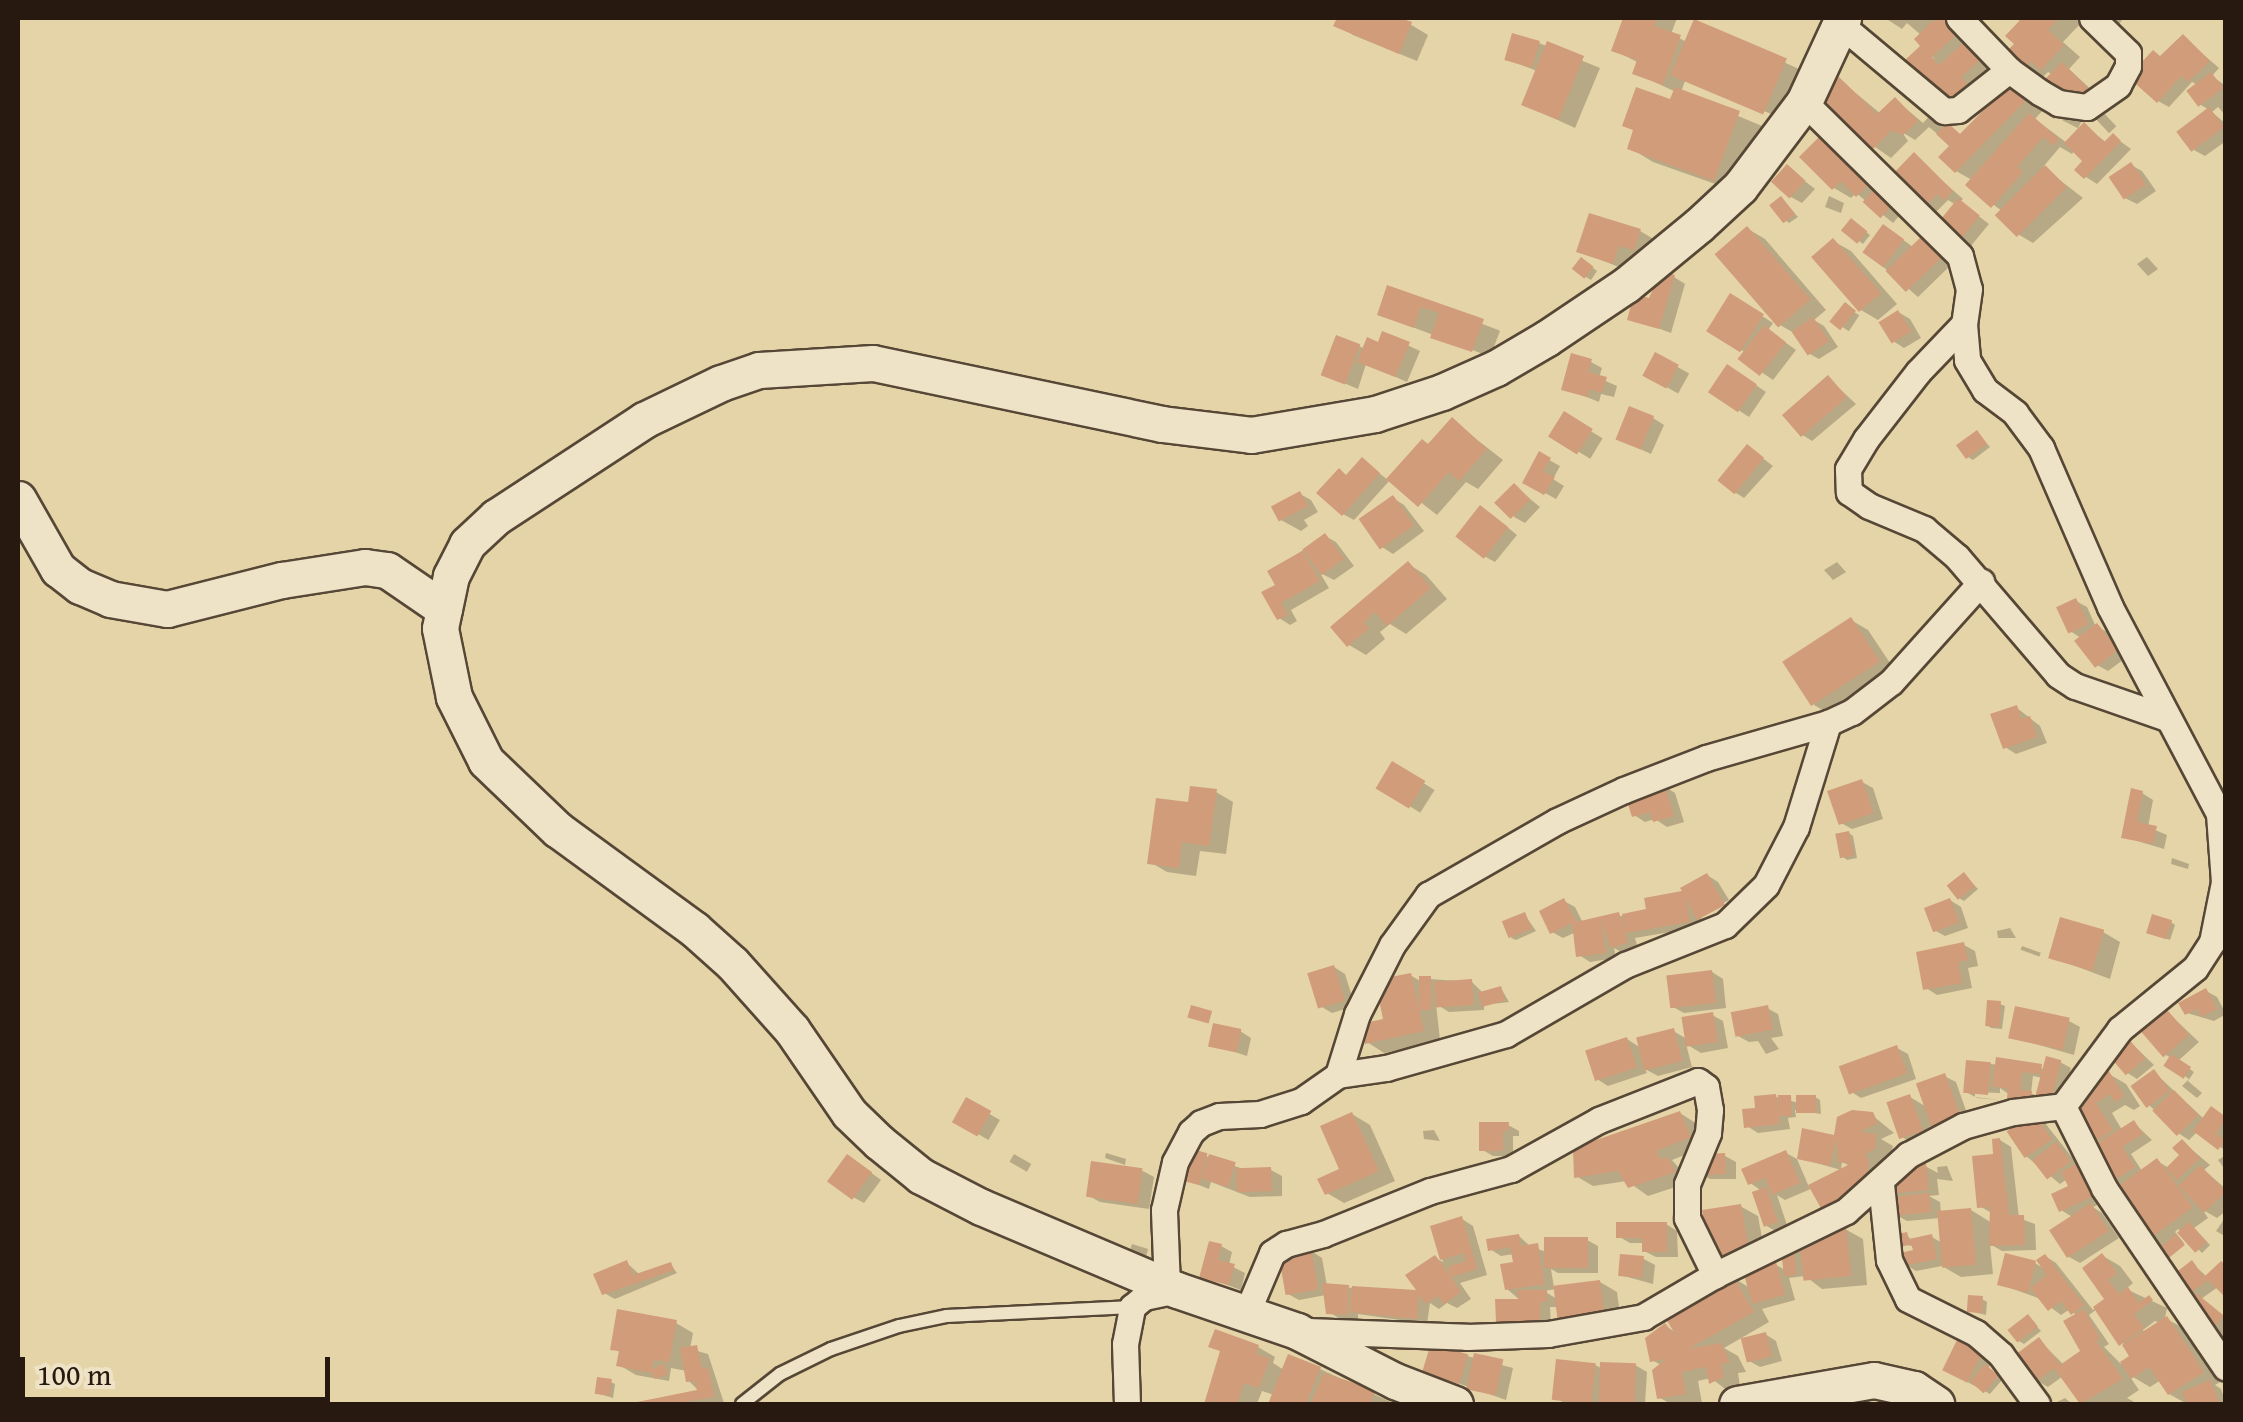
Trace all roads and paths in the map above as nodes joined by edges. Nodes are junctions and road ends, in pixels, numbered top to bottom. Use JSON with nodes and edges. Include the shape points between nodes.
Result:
{"nodes":[{"id":1,"x":1958,"y":18,"type":"edge"},
{"id":2,"x":2092,"y":18,"type":"edge"},
{"id":3,"x":1841,"y":21,"type":"edge"},
{"id":4,"x":2009,"y":70,"type":"junction"},
{"id":5,"x":1804,"y":102,"type":"junction"},
{"id":6,"x":1964,"y":324,"type":"junction"},
{"id":7,"x":18,"y":499,"type":"edge"},
{"id":8,"x":1981,"y":582,"type":"junction"},
{"id":9,"x":444,"y":609,"type":"junction"},
{"id":10,"x":2167,"y":718,"type":"junction"},
{"id":11,"x":1828,"y":724,"type":"junction"},
{"id":12,"x":2219,"y":950,"type":"edge"},
{"id":13,"x":1338,"y":1075,"type":"junction"},
{"id":14,"x":2063,"y":1106,"type":"junction"},
{"id":15,"x":1882,"y":1184,"type":"junction"},
{"id":16,"x":1715,"y":1275,"type":"junction"},
{"id":17,"x":1172,"y":1288,"type":"junction"},
{"id":18,"x":1132,"y":1307,"type":"junction"},
{"id":19,"x":1247,"y":1312,"type":"junction"},
{"id":20,"x":1297,"y":1331,"type":"junction"},
{"id":21,"x":2226,"y":1368,"type":"edge"},
{"id":22,"x":742,"y":1404,"type":"edge"},
{"id":23,"x":1127,"y":1404,"type":"edge"},
{"id":24,"x":1455,"y":1404,"type":"edge"},
{"id":25,"x":1737,"y":1404,"type":"edge"},
{"id":26,"x":1936,"y":1404,"type":"edge"},
{"id":27,"x":2037,"y":1404,"type":"edge"}],
"edges":[{"from":1,"to":4,"type":"street"},
{"from":2,"to":4,"type":"street","via":[[2128,53],[2118,86],[2101,101],[2087,107],[2058,103]]},
{"from":3,"to":4,"type":"street","via":[[1944,111],[1958,110]]},
{"from":3,"to":5,"type":"street"},
{"from":5,"to":6,"type":"street","via":[[1960,256],[1969,289]]},
{"from":5,"to":9,"type":"street","via":[[1740,186],[1626,285],[1496,368],[1442,392],[1376,414],[1251,435],[1162,424],[873,363],[759,370],[644,420],[496,517],[468,544]]},
{"from":6,"to":8,"type":"street","via":[[1866,439],[1846,479],[1849,492],[1924,529]]},
{"from":6,"to":10,"type":"street","via":[[1968,360],[1986,390],[2041,448]]},
{"from":7,"to":9,"type":"street","via":[[58,569],[110,599],[167,609],[365,567],[387,570]]},
{"from":8,"to":10,"type":"street","via":[[2058,675]]},
{"from":8,"to":11,"type":"street","via":[[1873,699]]},
{"from":9,"to":17,"type":"street","via":[[440,628],[454,697],[486,761],[558,830],[732,963],[879,1142],[948,1192]]},
{"from":10,"to":12,"type":"street","via":[[2219,814]]},
{"from":11,"to":13,"type":"street","via":[[1706,758],[1624,790],[1428,895],[1392,944]]},
{"from":11,"to":13,"type":"street","via":[[1796,827],[1766,885],[1725,925],[1625,965],[1506,1034]]},
{"from":12,"to":14,"type":"street","via":[[2120,1028]]},
{"from":13,"to":17,"type":"street","via":[[1301,1100],[1260,1114],[1219,1116],[1191,1132],[1164,1210]]},
{"from":14,"to":15,"type":"street","via":[[1963,1126],[1908,1155]]},
{"from":14,"to":21,"type":"street","via":[[2104,1188]]},
{"from":15,"to":16,"type":"street","via":[[1846,1212]]},
{"from":15,"to":27,"type":"street","via":[[1889,1260],[1908,1298],[1976,1333]]},
{"from":16,"to":19,"type":"street","via":[[1687,1218],[1687,1184],[1708,1134],[1710,1110],[1706,1087],[1698,1081],[1599,1120],[1511,1170],[1430,1191],[1286,1244],[1272,1253]]},
{"from":16,"to":20,"type":"street","via":[[1644,1318],[1602,1328],[1466,1337]]},
{"from":17,"to":18,"type":"street"},
{"from":17,"to":19,"type":"street"},
{"from":18,"to":22,"type":"lane","via":[[947,1316],[899,1326],[780,1374]]},
{"from":18,"to":23,"type":"street","via":[[1125,1344]]},
{"from":19,"to":20,"type":"street"},
{"from":20,"to":24,"type":"street"},
{"from":25,"to":26,"type":"street","via":[[1874,1380],[1914,1389]]}]}
